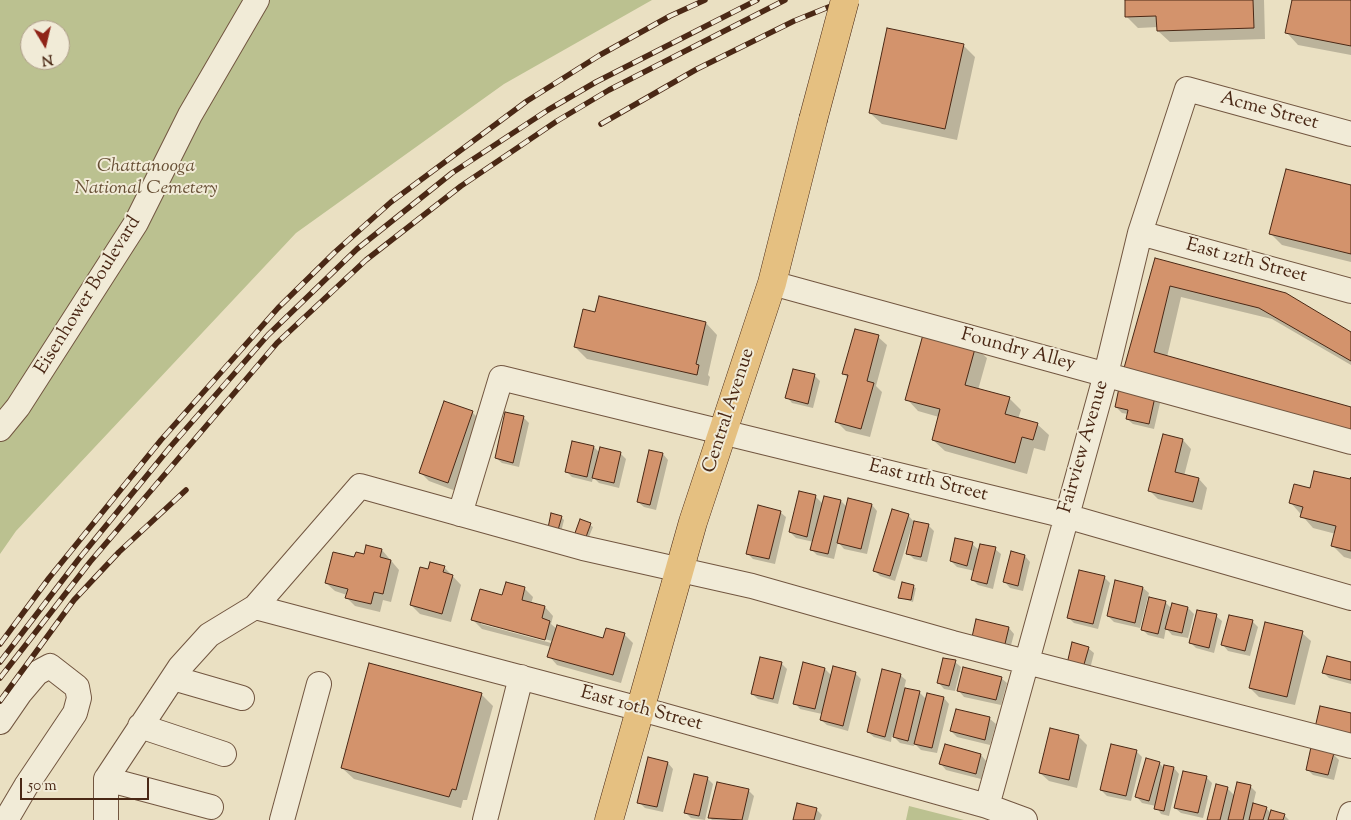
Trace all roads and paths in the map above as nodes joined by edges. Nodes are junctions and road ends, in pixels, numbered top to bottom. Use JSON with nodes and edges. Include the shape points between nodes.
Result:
{"nodes":[{"id":1,"x":257,"y":0,"type":"edge"},
{"id":2,"x":845,"y":0,"type":"edge"},
{"id":3,"x":1186,"y":89,"type":"joint"},
{"id":4,"x":1351,"y":134,"type":"edge"},
{"id":5,"x":1140,"y":233,"type":"junction"},
{"id":6,"x":772,"y":283,"type":"junction"},
{"id":7,"x":1351,"y":291,"type":"edge"},
{"id":8,"x":1106,"y":374,"type":"junction"},
{"id":9,"x":9,"y":406,"type":"edge"},
{"id":10,"x":0,"y":429,"type":"edge"},
{"id":11,"x":724,"y":432,"type":"junction"},
{"id":12,"x":1351,"y":442,"type":"edge"},
{"id":13,"x":460,"y":514,"type":"junction"},
{"id":14,"x":1066,"y":516,"type":"junction"},
{"id":15,"x":679,"y":569,"type":"junction"},
{"id":16,"x":1351,"y":598,"type":"edge"},
{"id":17,"x":255,"y":607,"type":"junction"},
{"id":18,"x":1026,"y":661,"type":"junction"},
{"id":19,"x":521,"y":677,"type":"junction"},
{"id":20,"x":173,"y":678,"type":"junction"},
{"id":21,"x":319,"y":684,"type":"dead end"},
{"id":22,"x":242,"y":698,"type":"dead end"},
{"id":23,"x":639,"y":708,"type":"junction"},
{"id":24,"x":0,"y":722,"type":"edge"},
{"id":25,"x":140,"y":726,"type":"junction"},
{"id":26,"x":1351,"y":746,"type":"edge"},
{"id":27,"x":224,"y":754,"type":"dead end"},
{"id":28,"x":106,"y":779,"type":"junction"},
{"id":29,"x":987,"y":806,"type":"junction"},
{"id":30,"x":211,"y":807,"type":"dead end"},
{"id":31,"x":1351,"y":814,"type":"edge"},
{"id":32,"x":109,"y":819,"type":"edge"},
{"id":33,"x":6,"y":820,"type":"edge"},
{"id":34,"x":282,"y":820,"type":"edge"},
{"id":35,"x":485,"y":820,"type":"edge"},
{"id":36,"x":609,"y":820,"type":"edge"},
{"id":37,"x":1025,"y":820,"type":"edge"},
{"id":38,"x":1349,"y":820,"type":"edge"}],
"edges":[{"from":1,"to":9,"type":"street","name":"Eisenhower Boulevard","via":[[190,115],[136,223]]},
{"from":2,"to":6,"type":"main road","name":"Central Avenue","bridge":true},
{"from":3,"to":4,"type":"street","name":"Acme Street"},
{"from":3,"to":5,"type":"street","name":"Fairview Avenue"},
{"from":5,"to":7,"type":"street","name":"East 12th Street"},
{"from":5,"to":8,"type":"street","name":"Fairview Avenue"},
{"from":6,"to":8,"type":"street","name":"Foundry Alley"},
{"from":6,"to":11,"type":"main road","name":"Central Avenue"},
{"from":8,"to":12,"type":"street","name":"Foundry Alley"},
{"from":8,"to":14,"type":"street","name":"Fairview Avenue"},
{"from":9,"to":10,"type":"street","name":"Eisenhower Boulevard"},
{"from":11,"to":13,"type":"street","name":"East 11th Street","via":[[501,378]]},
{"from":11,"to":14,"type":"street","name":"East 11th Street"},
{"from":11,"to":15,"type":"main road","name":"Central Avenue"},
{"from":13,"to":15,"type":"street","via":[[583,548]]},
{"from":13,"to":17,"type":"street","via":[[360,486]]},
{"from":14,"to":16,"type":"street","name":"East 11th Street"},
{"from":14,"to":18,"type":"street","name":"Fairview Avenue"},
{"from":15,"to":18,"type":"street"},
{"from":15,"to":23,"type":"main road","name":"Central Avenue"},
{"from":17,"to":19,"type":"street","name":"East 10th Street"},
{"from":17,"to":20,"type":"street","via":[[209,636]]},
{"from":18,"to":26,"type":"street"},
{"from":18,"to":29,"type":"street","name":"Fairview Avenue"},
{"from":19,"to":23,"type":"street","name":"East 10th Street"},
{"from":19,"to":35,"type":"street"},
{"from":20,"to":22,"type":"street"},
{"from":20,"to":25,"type":"street"},
{"from":21,"to":34,"type":"street"},
{"from":23,"to":29,"type":"street","name":"East 10th Street"},
{"from":23,"to":36,"type":"main road","name":"Central Avenue"},
{"from":24,"to":33,"type":"street","via":[[37,673],[50,666],[70,679],[77,688],[79,698],[75,713]]},
{"from":25,"to":27,"type":"street"},
{"from":25,"to":28,"type":"street"},
{"from":28,"to":30,"type":"street"},
{"from":28,"to":32,"type":"street"},
{"from":29,"to":37,"type":"street","name":"East 10th Street"},
{"from":31,"to":38,"type":"street"}]}
